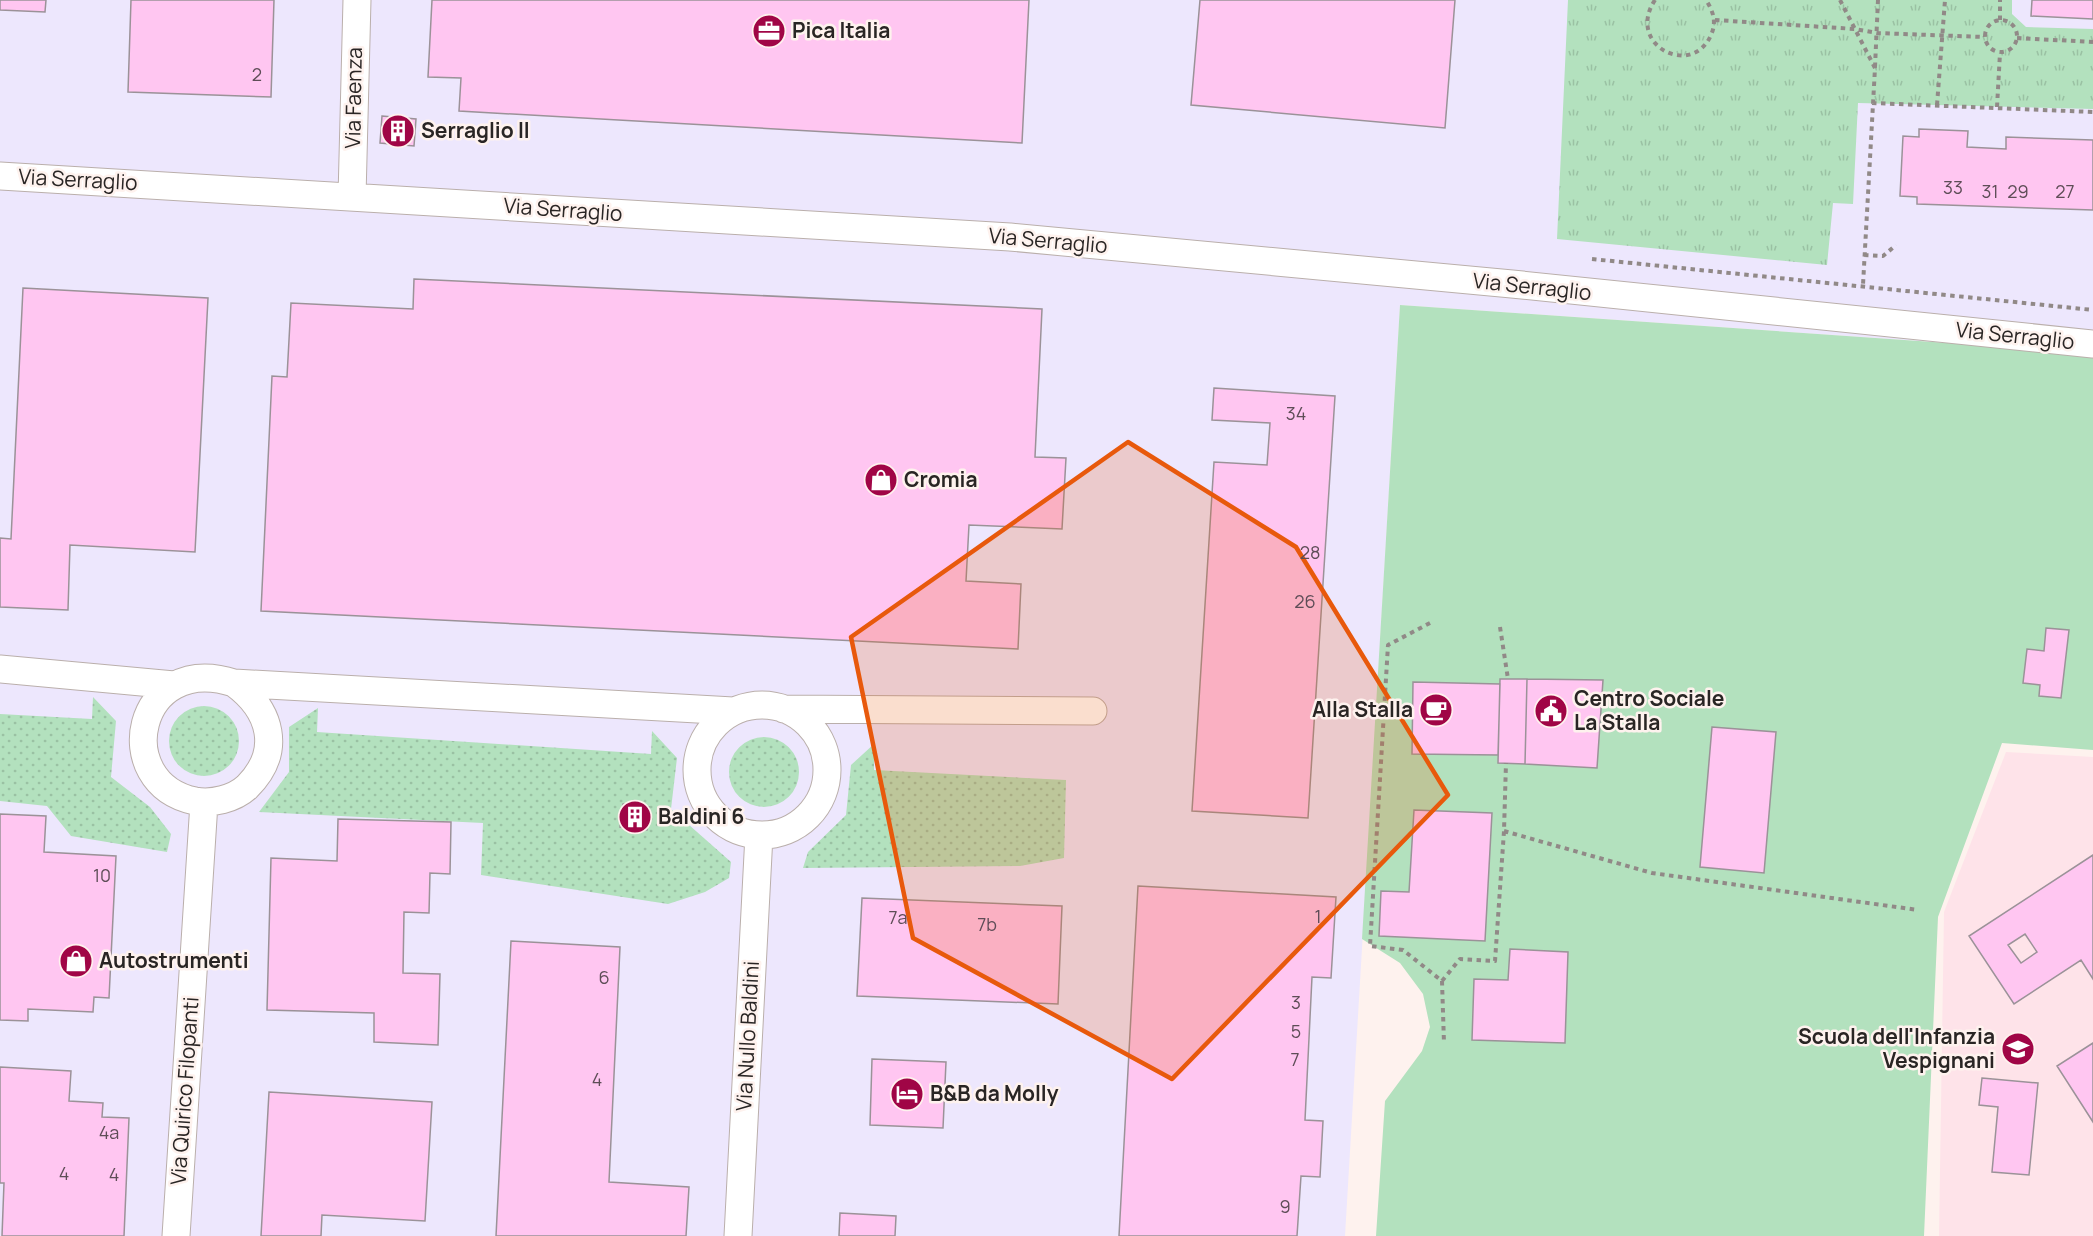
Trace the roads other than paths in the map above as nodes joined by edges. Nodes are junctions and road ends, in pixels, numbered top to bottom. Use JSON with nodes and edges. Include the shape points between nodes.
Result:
{"nodes":[{"id":1,"x":357,"y":0,"type":"edge"},
{"id":2,"x":0,"y":176,"type":"edge"},
{"id":3,"x":352,"y":196,"type":"junction"},
{"id":4,"x":2093,"y":344,"type":"edge"},
{"id":5,"x":0,"y":669,"type":"edge"},
{"id":6,"x":234,"y":683,"type":"junction"},
{"id":7,"x":174,"y":684,"type":"junction"},
{"id":8,"x":784,"y":709,"type":"junction"},
{"id":9,"x":733,"y":711,"type":"junction"},
{"id":10,"x":1093,"y":711,"type":"dead end"},
{"id":11,"x":204,"y":803,"type":"junction"},
{"id":12,"x":759,"y":835,"type":"junction"},
{"id":13,"x":176,"y":1236,"type":"edge"},
{"id":14,"x":738,"y":1236,"type":"edge"}],
"edges":[{"from":1,"to":3,"type":"street","name":"Via Faenza"},
{"from":2,"to":3,"type":"street","name":"Via Serraglio"},
{"from":3,"to":4,"type":"street","name":"Via Serraglio","via":[[1010,237]]},
{"from":5,"to":7,"type":"street"},
{"from":6,"to":7,"type":"street","via":[[214,676],[193,677]]},
{"from":6,"to":9,"type":"street"},
{"from":6,"to":11,"type":"street","via":[[251,695],[263,713],[269,733],[267,755],[259,774],[244,790],[225,800]]},
{"from":7,"to":11,"type":"street","via":[[158,698],[148,715],[144,755],[166,789],[184,799]]},
{"from":8,"to":9,"type":"street","via":[[768,705]]},
{"from":8,"to":10,"type":"street"},
{"from":8,"to":12,"type":"street","via":[[802,719],[816,734],[825,753],[827,773],[823,793],[813,811],[798,825],[779,833]]},
{"from":9,"to":12,"type":"street","via":[[716,723],[703,741],[697,761],[698,783],[719,820],[738,831]]},
{"from":11,"to":13,"type":"street","name":"Via Quirico Filopanti"},
{"from":12,"to":14,"type":"street","name":"Via Nullo Baldini"}]}
